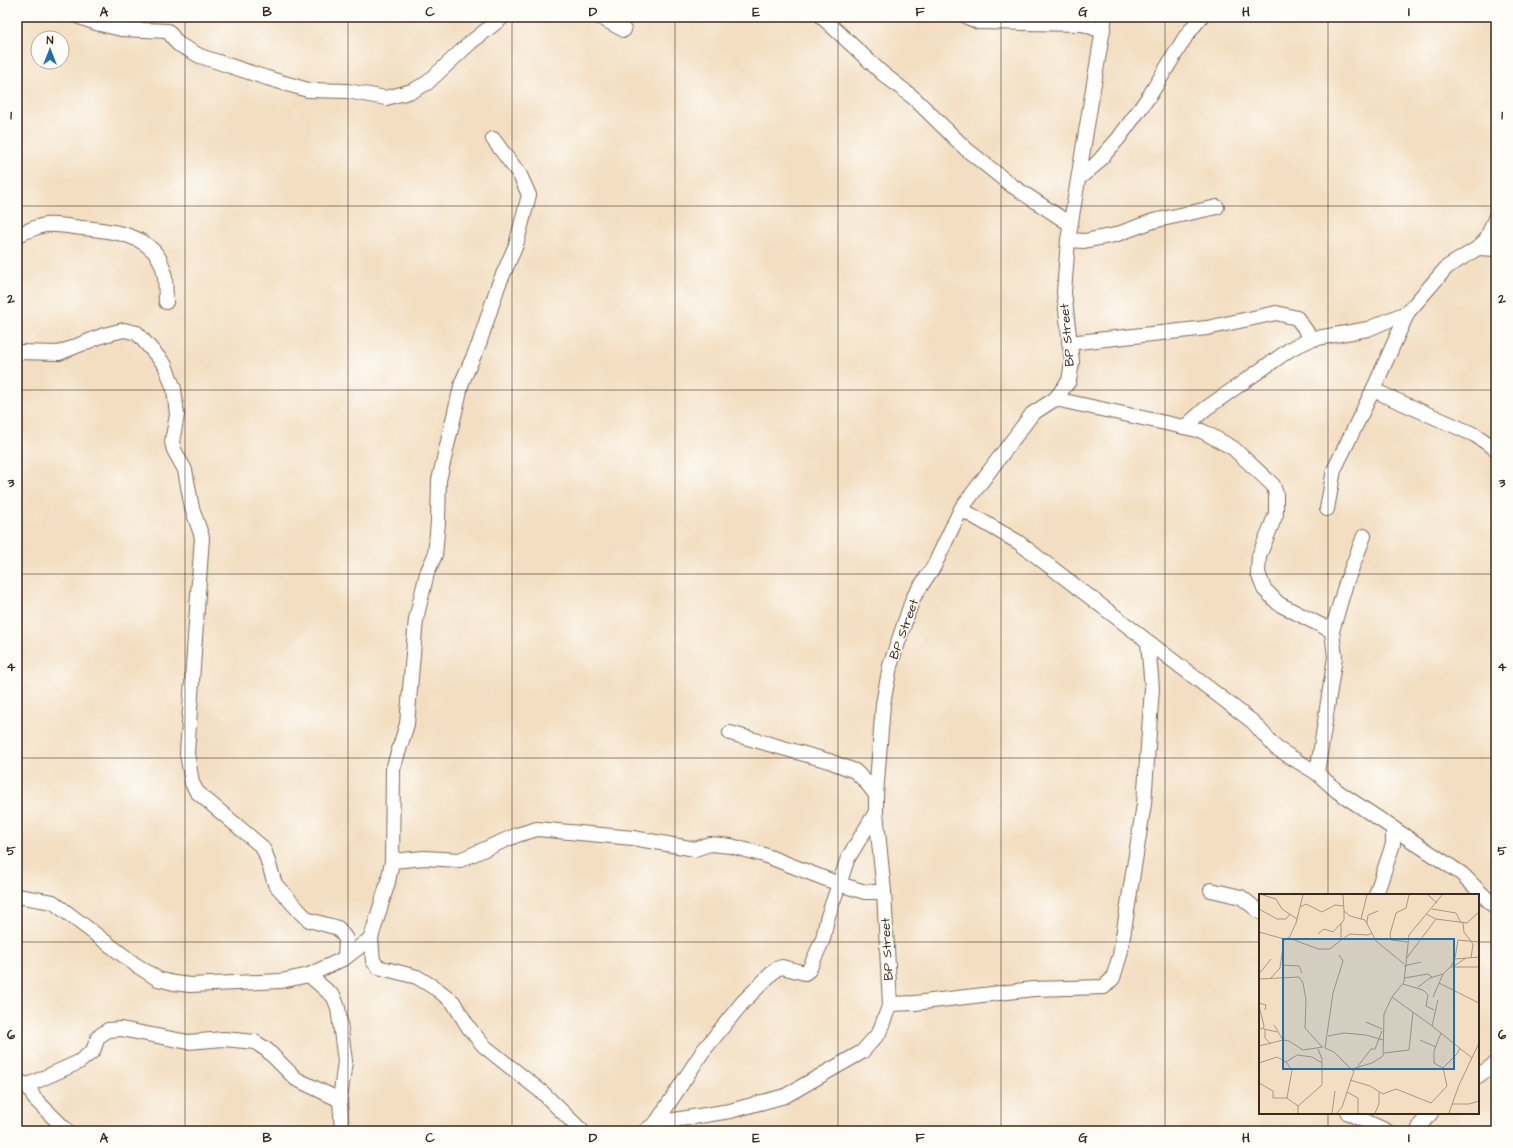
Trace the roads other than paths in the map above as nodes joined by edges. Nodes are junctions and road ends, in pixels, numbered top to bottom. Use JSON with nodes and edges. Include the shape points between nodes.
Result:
{"nodes":[{"id":1,"x":79,"y":17,"type":"edge"},
{"id":2,"x":503,"y":17,"type":"edge"},
{"id":3,"x":600,"y":17,"type":"edge"},
{"id":4,"x":822,"y":17,"type":"edge"},
{"id":5,"x":967,"y":17,"type":"edge"},
{"id":6,"x":1105,"y":17,"type":"edge"},
{"id":7,"x":1201,"y":17,"type":"edge"},
{"id":8,"x":624,"y":30,"type":"dead end"},
{"id":9,"x":1102,"y":31,"type":"junction"},
{"id":10,"x":493,"y":139,"type":"dead end"},
{"id":11,"x":1079,"y":178,"type":"junction"},
{"id":12,"x":1217,"y":207,"type":"dead end"},
{"id":13,"x":1496,"y":216,"type":"edge"},
{"id":14,"x":1070,"y":224,"type":"junction"},
{"id":15,"x":17,"y":235,"type":"edge"},
{"id":16,"x":1068,"y":240,"type":"junction"},
{"id":17,"x":1478,"y":248,"type":"junction"},
{"id":18,"x":1496,"y":249,"type":"edge"},
{"id":19,"x":166,"y":302,"type":"dead end"},
{"id":20,"x":1408,"y":312,"type":"junction"},
{"id":21,"x":1312,"y":339,"type":"junction"},
{"id":22,"x":1069,"y":343,"type":"junction"},
{"id":23,"x":17,"y":352,"type":"edge"},
{"id":24,"x":1374,"y":390,"type":"junction"},
{"id":25,"x":1055,"y":399,"type":"junction"},
{"id":26,"x":1185,"y":426,"type":"junction"},
{"id":27,"x":1496,"y":449,"type":"edge"},
{"id":28,"x":962,"y":509,"type":"junction"},
{"id":29,"x":1327,"y":510,"type":"dead end"},
{"id":30,"x":1364,"y":536,"type":"dead end"},
{"id":31,"x":1332,"y":631,"type":"junction"},
{"id":32,"x":1148,"y":642,"type":"junction"},
{"id":33,"x":730,"y":733,"type":"dead end"},
{"id":34,"x":1317,"y":773,"type":"junction"},
{"id":35,"x":876,"y":796,"type":"junction"},
{"id":36,"x":876,"y":812,"type":"junction"},
{"id":37,"x":1393,"y":828,"type":"junction"},
{"id":38,"x":392,"y":861,"type":"junction"},
{"id":39,"x":839,"y":884,"type":"junction"},
{"id":40,"x":1211,"y":890,"type":"dead end"},
{"id":41,"x":884,"y":892,"type":"junction"},
{"id":42,"x":1376,"y":894,"type":"edge"},
{"id":43,"x":17,"y":896,"type":"edge"},
{"id":44,"x":1496,"y":908,"type":"edge"},
{"id":45,"x":1259,"y":911,"type":"edge"},
{"id":46,"x":371,"y":938,"type":"junction"},
{"id":47,"x":345,"y":958,"type":"junction"},
{"id":48,"x":309,"y":975,"type":"junction"},
{"id":49,"x":890,"y":1004,"type":"junction"},
{"id":50,"x":1496,"y":1063,"type":"edge"},
{"id":51,"x":1479,"y":1075,"type":"edge"},
{"id":52,"x":23,"y":1083,"type":"edge"},
{"id":53,"x":340,"y":1100,"type":"junction"},
{"id":54,"x":1350,"y":1114,"type":"edge"},
{"id":55,"x":1430,"y":1114,"type":"edge"},
{"id":56,"x":650,"y":1127,"type":"edge"},
{"id":57,"x":67,"y":1131,"type":"edge"},
{"id":58,"x":342,"y":1131,"type":"edge"},
{"id":59,"x":582,"y":1131,"type":"edge"},
{"id":60,"x":1387,"y":1131,"type":"edge"},
{"id":61,"x":1418,"y":1131,"type":"edge"}],
"edges":[{"from":1,"to":2,"type":"street","via":[[121,29],[168,31],[178,44],[200,56],[308,90],[347,91],[386,98],[412,91],[427,83],[470,43]]},
{"from":3,"to":8,"type":"street"},
{"from":4,"to":14,"type":"street","via":[[966,149],[1011,185]]},
{"from":5,"to":9,"type":"street","via":[[978,22],[1083,24]]},
{"from":6,"to":9,"type":"street","name":"BP Street"},
{"from":7,"to":11,"type":"street","via":[[1118,139],[1096,164]]},
{"from":9,"to":11,"type":"street","name":"BP Street"},
{"from":10,"to":38,"type":"street","via":[[520,175],[529,195],[516,245],[462,382],[439,480],[435,555],[427,573],[416,619],[407,724],[393,769]]},
{"from":11,"to":14,"type":"street","name":"BP Street"},
{"from":12,"to":16,"type":"street","via":[[1153,221],[1115,235],[1084,241]]},
{"from":13,"to":17,"type":"street","via":[[1486,240]]},
{"from":14,"to":16,"type":"street","name":"BP Street"},
{"from":15,"to":19,"type":"street","via":[[45,225],[119,232],[137,239],[152,250],[165,272]]},
{"from":16,"to":22,"type":"street","name":"BP Street","via":[[1064,292]]},
{"from":17,"to":18,"type":"street"},
{"from":17,"to":20,"type":"street","via":[[1446,267]]},
{"from":20,"to":21,"type":"street","via":[[1368,329]]},
{"from":20,"to":24,"type":"street"},
{"from":21,"to":22,"type":"street","via":[[1297,318],[1276,313],[1207,328]]},
{"from":21,"to":26,"type":"street","via":[[1292,348]]},
{"from":22,"to":25,"type":"street","name":"BP Street","via":[[1072,362],[1069,381]]},
{"from":23,"to":47,"type":"street","via":[[59,353],[124,330],[137,333],[165,365],[174,389],[177,415],[172,442],[185,470],[192,508],[202,536],[187,753],[192,783],[197,792],[261,846],[275,884],[302,914],[309,920],[338,928],[346,939]]},
{"from":24,"to":27,"type":"street","via":[[1475,435]]},
{"from":24,"to":29,"type":"street","via":[[1334,470]]},
{"from":25,"to":26,"type":"street"},
{"from":25,"to":28,"type":"street","name":"BP Street","via":[[1032,414]]},
{"from":26,"to":31,"type":"street","via":[[1202,431],[1233,448],[1272,485],[1276,494],[1276,514],[1259,556],[1258,573],[1264,589],[1279,604]]},
{"from":28,"to":32,"type":"street","via":[[1018,542]]},
{"from":28,"to":35,"type":"street","name":"BP Street","via":[[934,566],[913,598],[890,666],[883,704]]},
{"from":30,"to":31,"type":"street","via":[[1346,582]]},
{"from":31,"to":34,"type":"street","via":[[1335,657]]},
{"from":32,"to":34,"type":"street","via":[[1253,722],[1276,748]]},
{"from":32,"to":49,"type":"street","via":[[1152,688],[1144,804],[1120,955],[1113,978],[1104,986],[1033,989],[915,1004]]},
{"from":33,"to":35,"type":"street","via":[[829,761],[855,771]]},
{"from":34,"to":37,"type":"street","via":[[1337,791]]},
{"from":35,"to":36,"type":"street","name":"BP Street"},
{"from":36,"to":39,"type":"street","via":[[848,858]]},
{"from":36,"to":41,"type":"street","name":"BP Street"},
{"from":37,"to":42,"type":"street","via":[[1393,844]]},
{"from":37,"to":44,"type":"street","via":[[1462,874]]},
{"from":38,"to":39,"type":"street","via":[[424,858],[460,860],[537,829],[633,838],[695,849],[710,844],[731,846],[764,855]]},
{"from":38,"to":46,"type":"street"},
{"from":39,"to":41,"type":"street","via":[[866,892]]},
{"from":39,"to":56,"type":"street","via":[[823,939],[809,970],[805,973],[782,967],[776,969],[743,1002],[703,1051]]},
{"from":40,"to":45,"type":"street","via":[[1241,897]]},
{"from":41,"to":49,"type":"street","name":"BP Street"},
{"from":43,"to":48,"type":"street","via":[[53,902],[136,966],[158,979],[190,985],[280,981]]},
{"from":46,"to":47,"type":"street"},
{"from":46,"to":59,"type":"street","via":[[373,960],[378,966],[417,977],[453,1002],[468,1028],[484,1046],[543,1093]]},
{"from":47,"to":48,"type":"street"},
{"from":48,"to":53,"type":"street","via":[[334,998],[338,1008],[345,1061]]},
{"from":49,"to":56,"type":"street","name":"BP Street","via":[[879,1032],[862,1052],[785,1096],[730,1111]]},
{"from":50,"to":51,"type":"street"},
{"from":52,"to":53,"type":"street","via":[[80,1062],[93,1051],[98,1037],[108,1030],[121,1029],[188,1042],[224,1039],[255,1042],[267,1050],[296,1079]]},
{"from":52,"to":57,"type":"street","via":[[34,1098]]},
{"from":53,"to":58,"type":"street"},
{"from":54,"to":60,"type":"street"},
{"from":55,"to":61,"type":"street"}]}
